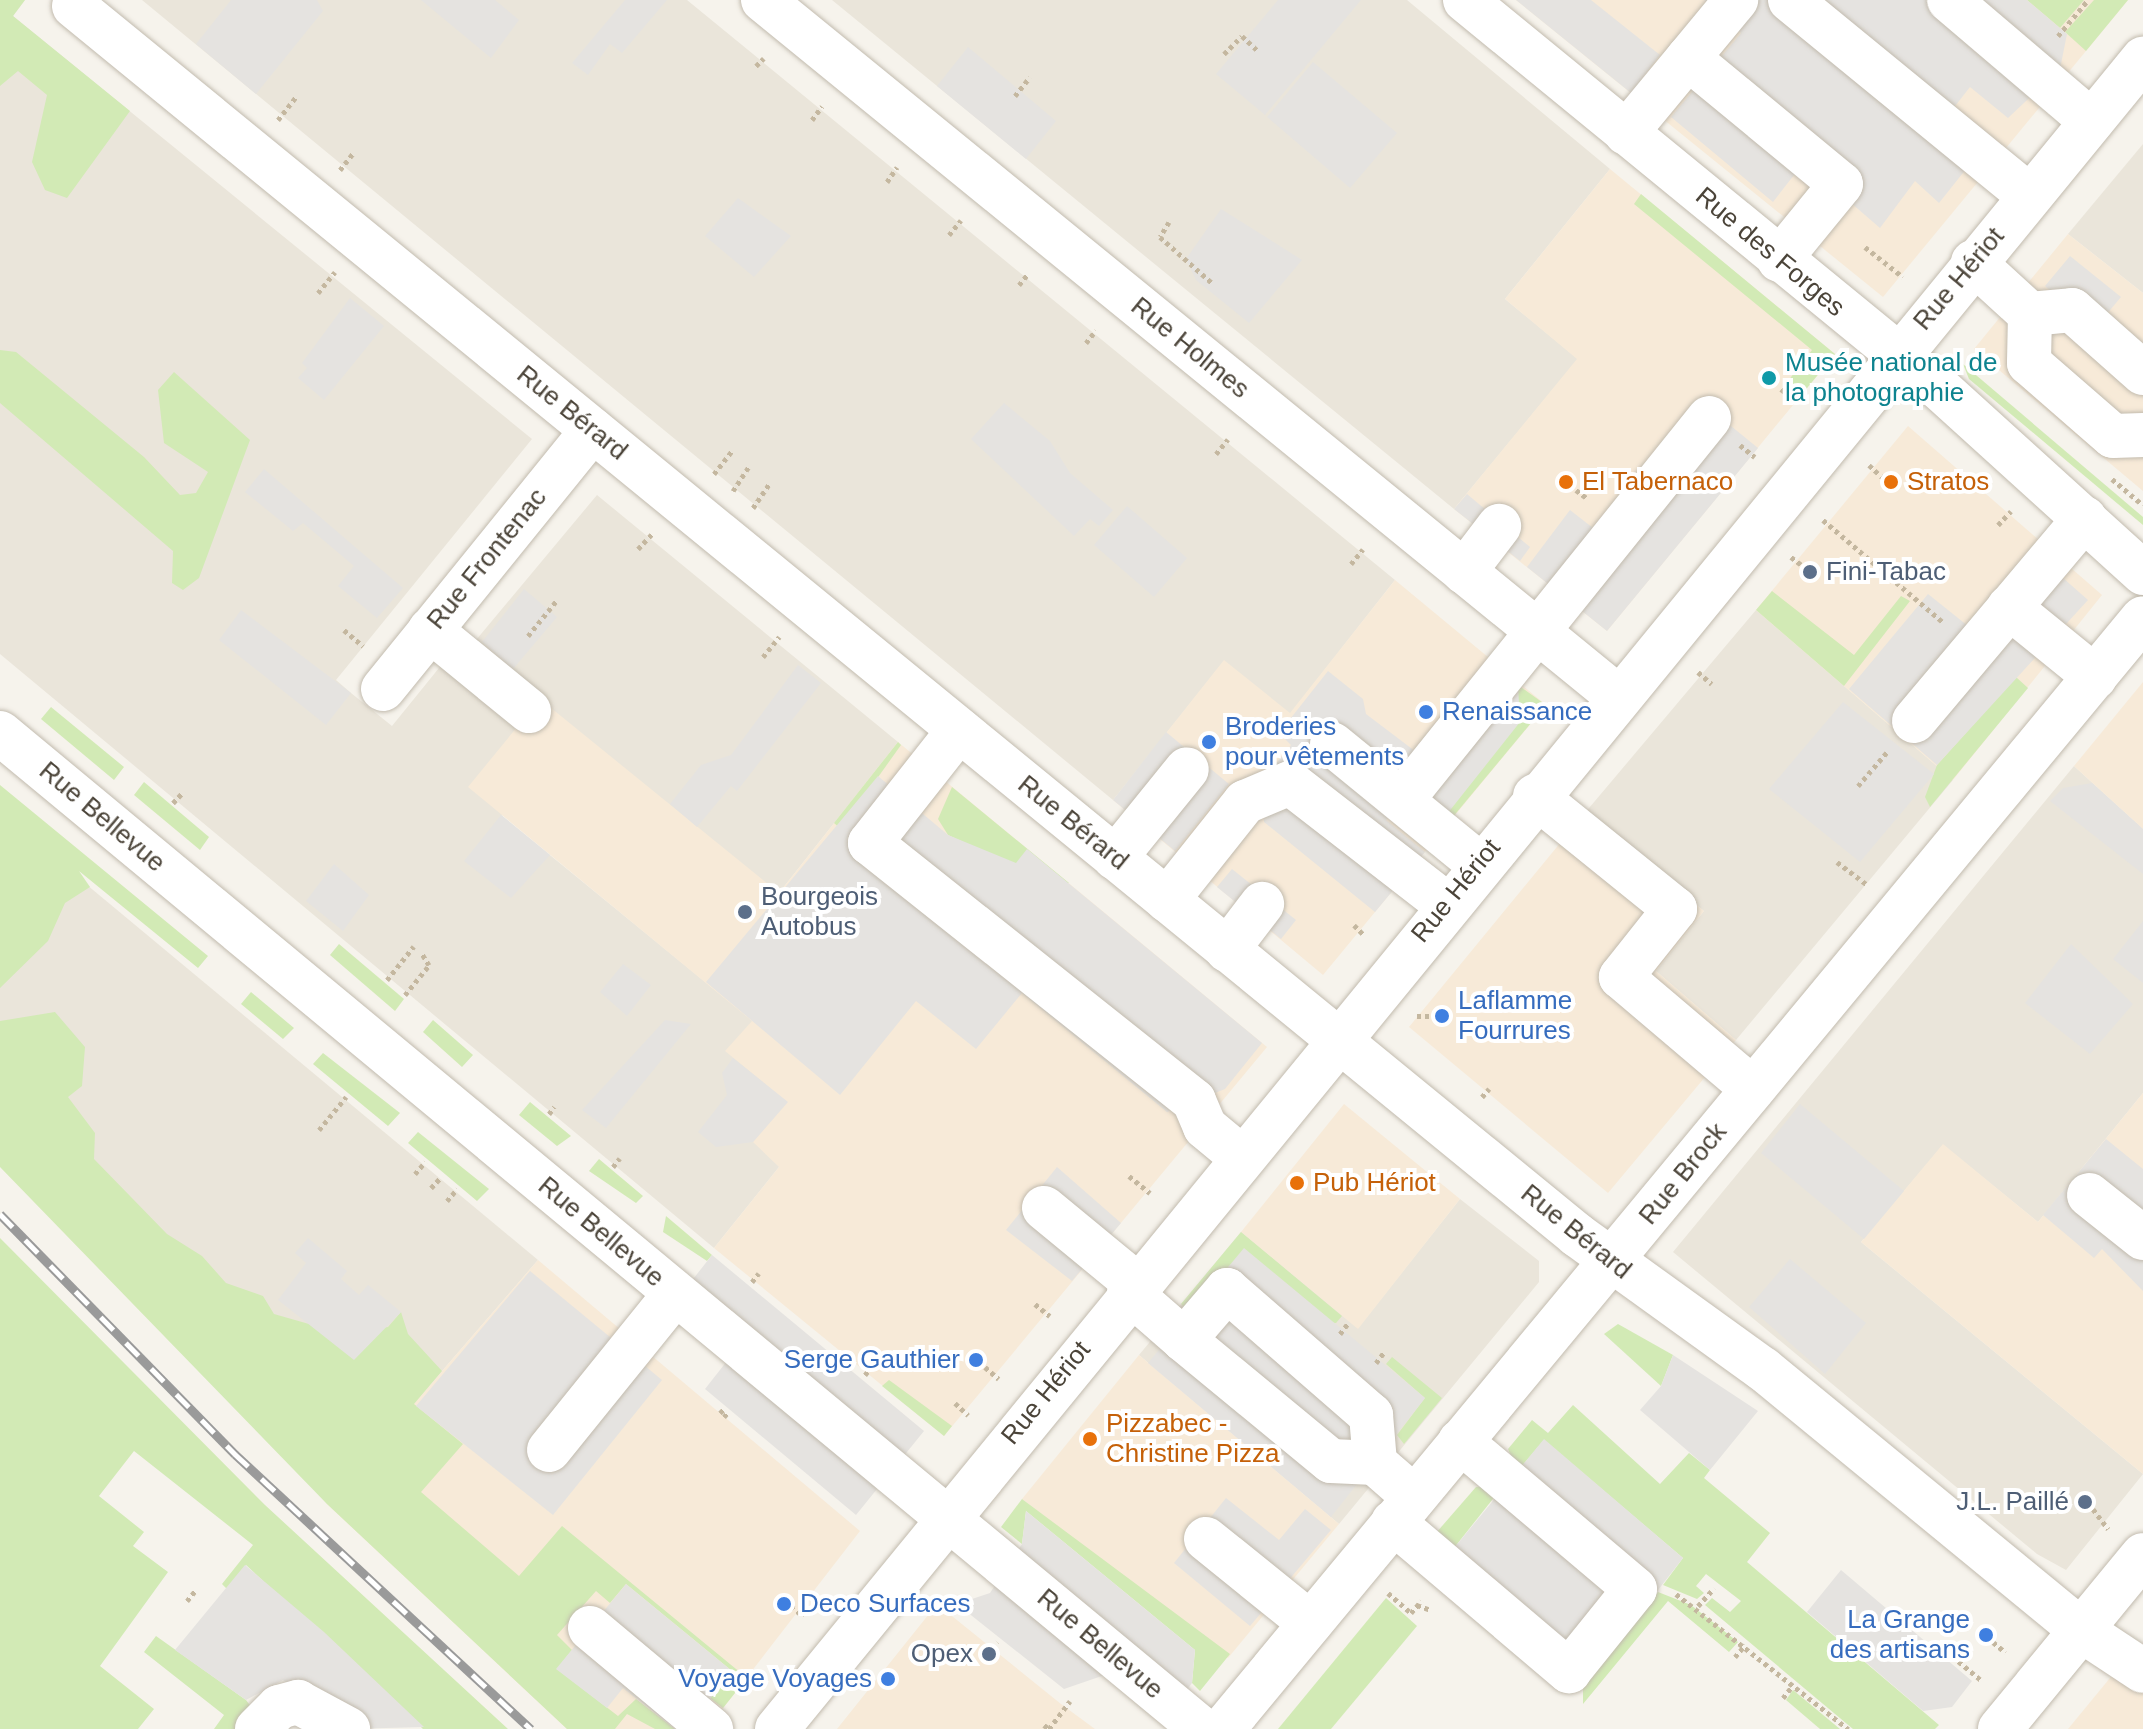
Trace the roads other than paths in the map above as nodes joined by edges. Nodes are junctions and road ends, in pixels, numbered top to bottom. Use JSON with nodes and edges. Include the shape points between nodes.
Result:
{"nodes":[{"id":1,"x":763,"y":0,"type":"edge"},
{"id":2,"x":1736,"y":0,"type":"edge"},
{"id":3,"x":1790,"y":0,"type":"edge"},
{"id":4,"x":1949,"y":0,"type":"edge"},
{"id":5,"x":1472,"y":2,"type":"edge"},
{"id":6,"x":74,"y":6,"type":"dead end"},
{"id":7,"x":1688,"y":58,"type":"junction"},
{"id":8,"x":2143,"y":59,"type":"edge"},
{"id":9,"x":2091,"y":121,"type":"junction"},
{"id":10,"x":1626,"y":133,"type":"junction"},
{"id":11,"x":2028,"y":195,"type":"junction"},
{"id":12,"x":1779,"y":260,"type":"junction"},
{"id":13,"x":1973,"y":262,"type":"junction"},
{"id":14,"x":2030,"y":314,"type":"junction"},
{"id":15,"x":1896,"y":354,"type":"junction"},
{"id":16,"x":2143,"y":373,"type":"edge"},
{"id":17,"x":1709,"y":418,"type":"dead end"},
{"id":18,"x":593,"y":430,"type":"junction"},
{"id":19,"x":2143,"y":435,"type":"edge"},
{"id":20,"x":2085,"y":518,"type":"junction"},
{"id":21,"x":1499,"y":526,"type":"dead end"},
{"id":22,"x":1464,"y":572,"type":"junction"},
{"id":23,"x":2143,"y":573,"type":"edge"},
{"id":24,"x":2009,"y":607,"type":"junction"},
{"id":25,"x":2143,"y":618,"type":"edge"},
{"id":26,"x":430,"y":630,"type":"junction"},
{"id":27,"x":1536,"y":631,"type":"junction"},
{"id":28,"x":2095,"y":677,"type":"junction"},
{"id":29,"x":383,"y":689,"type":"dead end"},
{"id":30,"x":1617,"y":696,"type":"junction"},
{"id":31,"x":529,"y":711,"type":"dead end"},
{"id":32,"x":1914,"y":721,"type":"dead end"},
{"id":33,"x":959,"y":730,"type":"junction"},
{"id":34,"x":0,"y":733,"type":"edge"},
{"id":35,"x":1332,"y":744,"type":"dead end"},
{"id":36,"x":1187,"y":769,"type":"dead end"},
{"id":37,"x":1535,"y":796,"type":"junction"},
{"id":38,"x":1402,"y":800,"type":"junction"},
{"id":39,"x":1115,"y":858,"type":"junction"},
{"id":40,"x":1479,"y":864,"type":"junction"},
{"id":41,"x":1167,"y":900,"type":"junction"},
{"id":42,"x":1262,"y":904,"type":"dead end"},
{"id":43,"x":1446,"y":904,"type":"junction"},
{"id":44,"x":1227,"y":950,"type":"junction"},
{"id":45,"x":1337,"y":1037,"type":"junction"},
{"id":46,"x":1753,"y":1089,"type":"junction"},
{"id":47,"x":1240,"y":1156,"type":"junction"},
{"id":48,"x":2089,"y":1195,"type":"dead end"},
{"id":49,"x":1044,"y":1208,"type":"dead end"},
{"id":50,"x":2143,"y":1238,"type":"edge"},
{"id":51,"x":1610,"y":1261,"type":"junction"},
{"id":52,"x":1132,"y":1288,"type":"junction"},
{"id":53,"x":675,"y":1294,"type":"junction"},
{"id":54,"x":1184,"y":1340,"type":"junction"},
{"id":55,"x":1460,"y":1441,"type":"junction"},
{"id":56,"x":549,"y":1450,"type":"dead end"},
{"id":57,"x":1375,"y":1463,"type":"junction"},
{"id":58,"x":1404,"y":1510,"type":"junction"},
{"id":59,"x":944,"y":1517,"type":"junction"},
{"id":60,"x":1206,"y":1539,"type":"dead end"},
{"id":61,"x":2143,"y":1555,"type":"edge"},
{"id":62,"x":1310,"y":1623,"type":"junction"},
{"id":63,"x":590,"y":1628,"type":"dead end"},
{"id":64,"x":2081,"y":1630,"type":"junction"},
{"id":65,"x":2143,"y":1671,"type":"edge"},
{"id":66,"x":257,"y":1729,"type":"edge"},
{"id":67,"x":348,"y":1729,"type":"edge"},
{"id":68,"x":711,"y":1729,"type":"edge"},
{"id":69,"x":777,"y":1729,"type":"edge"},
{"id":70,"x":1202,"y":1729,"type":"edge"},
{"id":71,"x":1223,"y":1729,"type":"edge"},
{"id":72,"x":2000,"y":1729,"type":"edge"}],
"edges":[{"from":1,"to":22,"type":"street","name":"Rue Holmes"},
{"from":2,"to":7,"type":"street"},
{"from":3,"to":11,"type":"street"},
{"from":4,"to":9,"type":"street"},
{"from":5,"to":10,"type":"street","name":"Rue des Forges"},
{"from":6,"to":18,"type":"street","name":"Rue Bérard"},
{"from":7,"to":10,"type":"street"},
{"from":7,"to":12,"type":"street","via":[[1841,184]]},
{"from":8,"to":9,"type":"street","name":"Rue Hériot"},
{"from":9,"to":11,"type":"street","name":"Rue Hériot"},
{"from":10,"to":12,"type":"street","name":"Rue des Forges"},
{"from":11,"to":13,"type":"street","name":"Rue Hériot"},
{"from":12,"to":15,"type":"street","name":"Rue des Forges"},
{"from":13,"to":14,"type":"street"},
{"from":13,"to":15,"type":"street","name":"Rue Hériot"},
{"from":14,"to":16,"type":"street","via":[[2072,310]]},
{"from":14,"to":19,"type":"street","via":[[2029,363],[2113,436]]},
{"from":15,"to":20,"type":"street","name":"Rue des Forges"},
{"from":15,"to":30,"type":"street","name":"Rue Hériot"},
{"from":17,"to":27,"type":"street"},
{"from":18,"to":26,"type":"street","name":"Rue Frontenac"},
{"from":18,"to":33,"type":"street","name":"Rue Bérard"},
{"from":20,"to":23,"type":"street","name":"Rue des Forges"},
{"from":20,"to":24,"type":"street"},
{"from":21,"to":22,"type":"street"},
{"from":22,"to":27,"type":"street","name":"Rue Holmes"},
{"from":24,"to":28,"type":"street"},
{"from":24,"to":32,"type":"street"},
{"from":25,"to":28,"type":"street","name":"Rue Brock"},
{"from":26,"to":29,"type":"street","name":"Rue Frontenac"},
{"from":26,"to":31,"type":"street"},
{"from":27,"to":30,"type":"street","name":"Rue Holmes"},
{"from":27,"to":38,"type":"street"},
{"from":28,"to":46,"type":"street","name":"Rue Brock"},
{"from":30,"to":37,"type":"street","name":"Rue Hériot"},
{"from":33,"to":39,"type":"street","name":"Rue Bérard"},
{"from":33,"to":47,"type":"street","via":[[870,843],[1194,1101],[1205,1127]]},
{"from":34,"to":53,"type":"street","name":"Rue Bellevue"},
{"from":35,"to":38,"type":"street"},
{"from":36,"to":39,"type":"street"},
{"from":37,"to":40,"type":"street","name":"Rue Hériot"},
{"from":37,"to":46,"type":"street","via":[[1675,909],[1621,977]]},
{"from":38,"to":40,"type":"street"},
{"from":39,"to":41,"type":"street","name":"Rue Bérard"},
{"from":40,"to":43,"type":"street","name":"Rue Hériot"},
{"from":41,"to":43,"type":"street","via":[[1245,802],[1290,783]]},
{"from":41,"to":44,"type":"street","name":"Rue Bérard"},
{"from":42,"to":44,"type":"street"},
{"from":43,"to":45,"type":"street","name":"Rue Hériot"},
{"from":44,"to":45,"type":"street","name":"Rue Bérard"},
{"from":45,"to":47,"type":"street","name":"Rue Hériot"},
{"from":45,"to":51,"type":"street","name":"Rue Bérard"},
{"from":46,"to":51,"type":"street","name":"Rue Brock"},
{"from":47,"to":52,"type":"street","name":"Rue Hériot"},
{"from":48,"to":50,"type":"street"},
{"from":49,"to":52,"type":"street"},
{"from":51,"to":55,"type":"street","name":"Rue Brock"},
{"from":51,"to":64,"type":"street","name":"Rue Bérard","via":[[1763,1369]]},
{"from":52,"to":54,"type":"street"},
{"from":52,"to":59,"type":"street","name":"Rue Hériot"},
{"from":53,"to":56,"type":"street"},
{"from":53,"to":59,"type":"street","name":"Rue Bellevue"},
{"from":54,"to":57,"type":"street","via":[[1331,1461]]},
{"from":54,"to":57,"type":"street","via":[[1227,1290],[1371,1415]]},
{"from":55,"to":58,"type":"street","name":"Rue Brock"},
{"from":55,"to":58,"type":"street","via":[[1635,1589],[1569,1671]]},
{"from":57,"to":58,"type":"street"},
{"from":58,"to":62,"type":"street","name":"Rue Brock"},
{"from":59,"to":69,"type":"street","name":"Rue Hériot"},
{"from":59,"to":70,"type":"street","name":"Rue Bellevue"},
{"from":60,"to":62,"type":"street"},
{"from":61,"to":64,"type":"street"},
{"from":62,"to":71,"type":"street","name":"Rue Brock"},
{"from":63,"to":68,"type":"street"},
{"from":64,"to":65,"type":"street","name":"Rue Bérard"},
{"from":64,"to":72,"type":"street"},
{"from":66,"to":67,"type":"street","via":[[279,1707],[298,1702]]}]}
